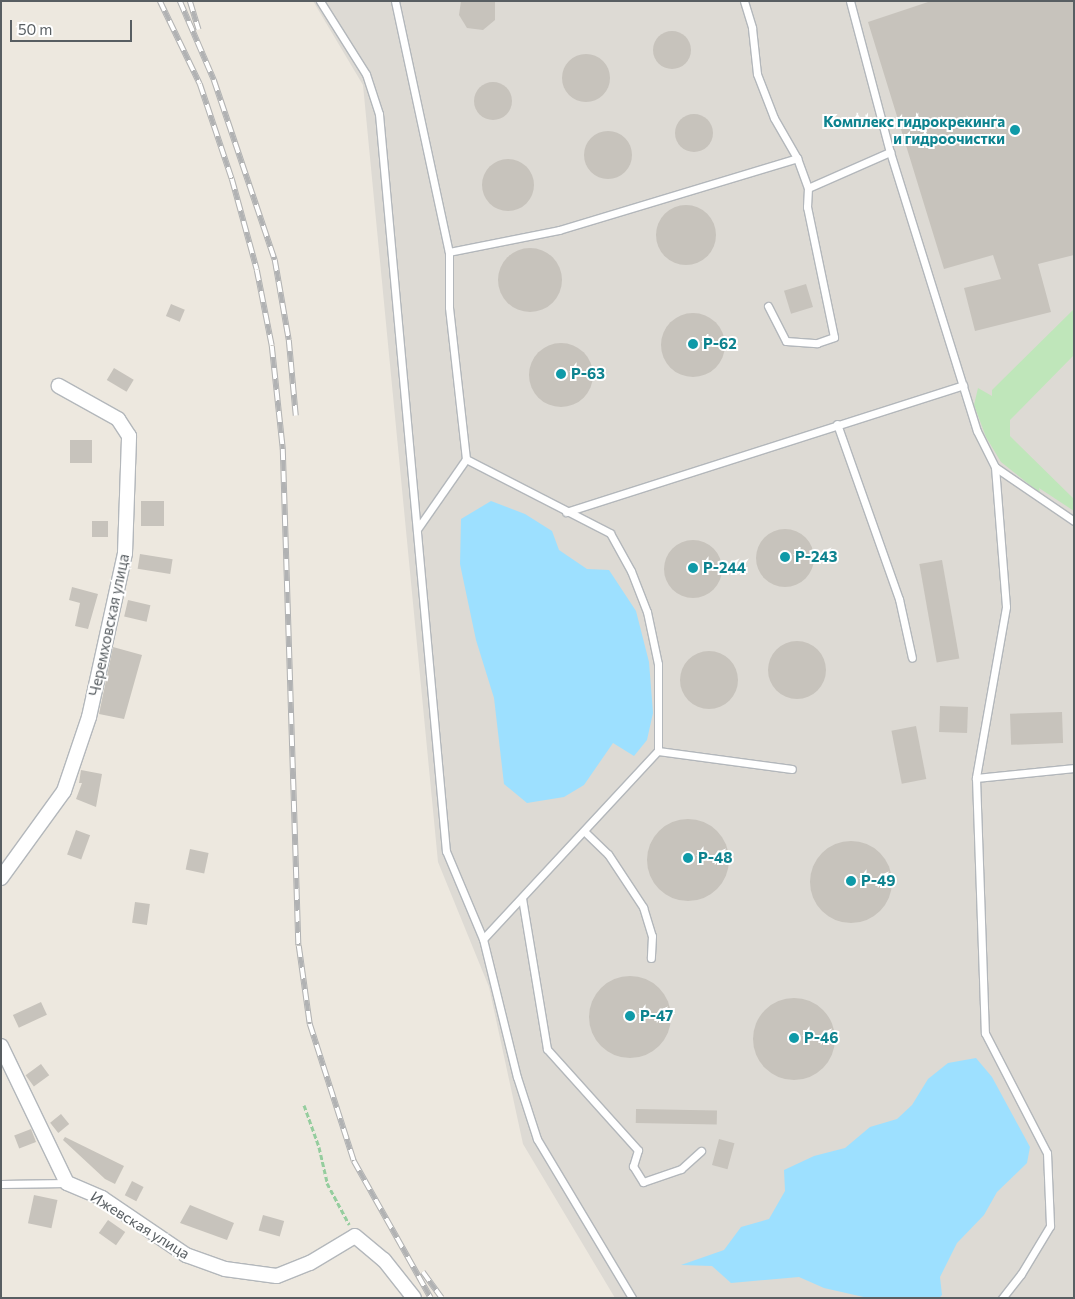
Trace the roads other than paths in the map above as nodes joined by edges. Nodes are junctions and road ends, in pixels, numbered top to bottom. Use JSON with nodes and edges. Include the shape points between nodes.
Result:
{"nodes":[{"id":1,"x":320,"y":1,"type":"edge"},
{"id":2,"x":395,"y":1,"type":"edge"},
{"id":3,"x":744,"y":1,"type":"edge"},
{"id":4,"x":850,"y":1,"type":"edge"},
{"id":5,"x":890,"y":152,"type":"junction"},
{"id":6,"x":796,"y":158,"type":"junction"},
{"id":7,"x":808,"y":188,"type":"junction"},
{"id":8,"x":448,"y":252,"type":"junction"},
{"id":9,"x":768,"y":306,"type":"dead end"},
{"id":10,"x":963,"y":385,"type":"junction"},
{"id":11,"x":59,"y":386,"type":"dead end"},
{"id":12,"x":838,"y":424,"type":"junction"},
{"id":13,"x":466,"y":459,"type":"junction"},
{"id":14,"x":995,"y":467,"type":"junction"},
{"id":15,"x":566,"y":512,"type":"junction"},
{"id":16,"x":1074,"y":521,"type":"edge"},
{"id":17,"x":418,"y":528,"type":"junction"},
{"id":18,"x":912,"y":658,"type":"dead end"},
{"id":19,"x":658,"y":751,"type":"junction"},
{"id":20,"x":1074,"y":768,"type":"edge"},
{"id":21,"x":792,"y":770,"type":"dead end"},
{"id":22,"x":976,"y":778,"type":"junction"},
{"id":23,"x":585,"y":832,"type":"junction"},
{"id":24,"x":1,"y":878,"type":"edge"},
{"id":25,"x":522,"y":898,"type":"junction"},
{"id":26,"x":484,"y":939,"type":"junction"},
{"id":27,"x":651,"y":958,"type":"dead end"},
{"id":28,"x":1,"y":1046,"type":"edge"},
{"id":29,"x":701,"y":1151,"type":"dead end"},
{"id":30,"x":66,"y":1182,"type":"junction"},
{"id":31,"x":1,"y":1184,"type":"edge"},
{"id":32,"x":414,"y":1298,"type":"edge"},
{"id":33,"x":632,"y":1298,"type":"edge"},
{"id":34,"x":1002,"y":1298,"type":"edge"}],
"edges":[{"from":1,"to":17,"type":"lane","via":[[366,74],[379,114]]},
{"from":2,"to":8,"type":"lane"},
{"from":3,"to":6,"type":"lane","via":[[752,28],[757,74],[774,118]]},
{"from":4,"to":5,"type":"lane"},
{"from":5,"to":7,"type":"lane"},
{"from":5,"to":10,"type":"lane"},
{"from":6,"to":7,"type":"lane"},
{"from":6,"to":8,"type":"lane","via":[[559,230]]},
{"from":7,"to":9,"type":"lane","via":[[807,207],[834,337],[817,343],[786,341]]},
{"from":8,"to":13,"type":"lane","via":[[449,307]]},
{"from":10,"to":12,"type":"lane"},
{"from":10,"to":14,"type":"lane","via":[[977,430]]},
{"from":11,"to":24,"type":"street","name":"Черемховская улица","via":[[118,419],[129,436],[125,553],[111,629],[89,718],[64,792]]},
{"from":12,"to":15,"type":"lane"},
{"from":12,"to":18,"type":"lane","via":[[899,599]]},
{"from":13,"to":15,"type":"lane"},
{"from":13,"to":17,"type":"lane"},
{"from":14,"to":16,"type":"lane"},
{"from":14,"to":22,"type":"lane","via":[[1006,607]]},
{"from":15,"to":19,"type":"lane","via":[[610,533],[631,571],[647,612],[658,664]]},
{"from":17,"to":26,"type":"lane","via":[[446,851]]},
{"from":19,"to":21,"type":"lane"},
{"from":19,"to":23,"type":"lane"},
{"from":20,"to":22,"type":"lane"},
{"from":22,"to":34,"type":"lane","via":[[985,1033],[1047,1154],[1050,1226]]},
{"from":23,"to":25,"type":"lane"},
{"from":23,"to":27,"type":"lane","via":[[608,854],[643,907],[652,936]]},
{"from":25,"to":26,"type":"lane"},
{"from":25,"to":29,"type":"lane","via":[[547,1049],[638,1150],[633,1166],[642,1182],[681,1169]]},
{"from":26,"to":33,"type":"lane","via":[[517,1076],[537,1139]]},
{"from":28,"to":30,"type":"street"},
{"from":30,"to":31,"type":"lane"},
{"from":30,"to":32,"type":"street","name":"Ижевская улица","via":[[102,1198],[186,1255],[225,1269],[277,1276],[310,1263],[355,1236],[384,1260]]}]}
